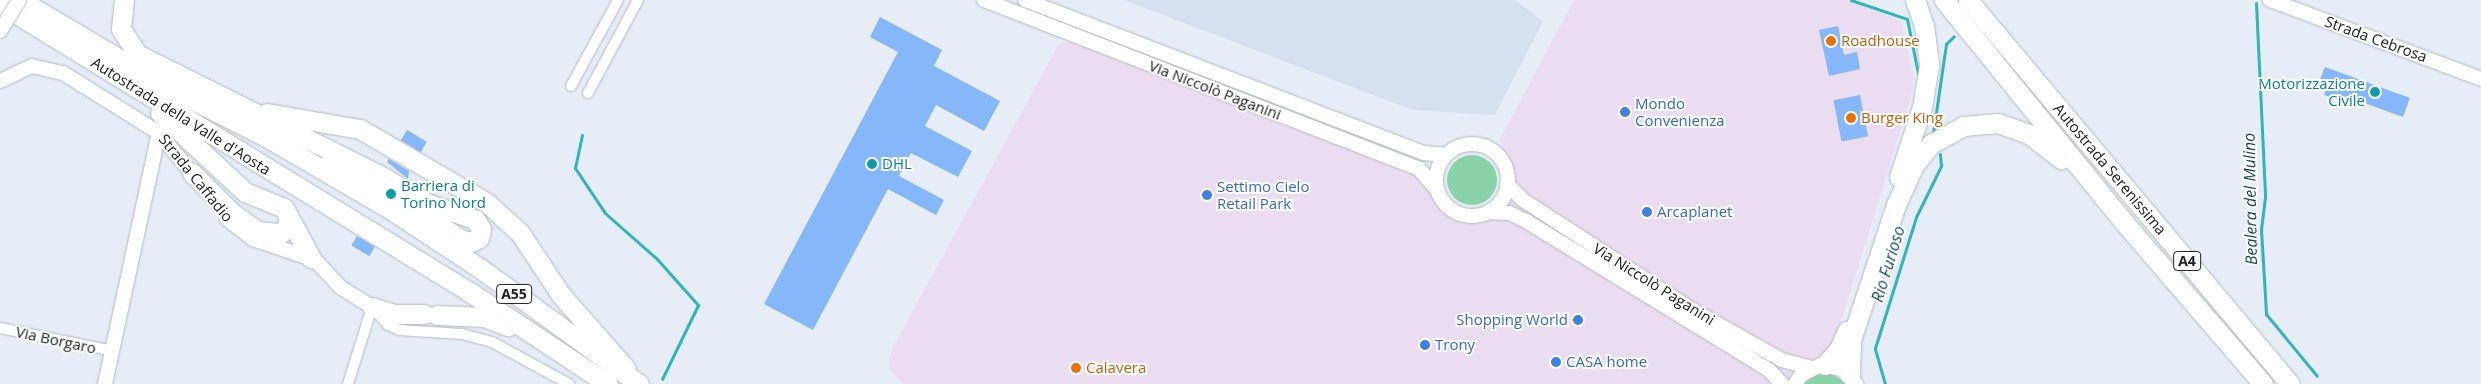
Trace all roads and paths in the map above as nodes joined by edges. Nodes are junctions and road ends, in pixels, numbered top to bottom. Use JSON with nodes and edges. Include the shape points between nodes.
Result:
{"nodes":[{"id":1,"x":19,"y":0,"type":"edge"},
{"id":2,"x":124,"y":0,"type":"edge"},
{"id":3,"x":618,"y":0,"type":"edge"},
{"id":4,"x":984,"y":0,"type":"edge"},
{"id":5,"x":1025,"y":0,"type":"edge"},
{"id":6,"x":1914,"y":0,"type":"edge"},
{"id":7,"x":1944,"y":0,"type":"edge"},
{"id":8,"x":1968,"y":0,"type":"edge"},
{"id":9,"x":2270,"y":0,"type":"edge"},
{"id":10,"x":638,"y":1,"type":"edge"},
{"id":11,"x":0,"y":4,"type":"edge"},
{"id":12,"x":0,"y":31,"type":"edge"},
{"id":13,"x":2481,"y":80,"type":"edge"},
{"id":14,"x":0,"y":81,"type":"edge"},
{"id":15,"x":130,"y":85,"type":"junction"},
{"id":16,"x":571,"y":86,"type":"dead end"},
{"id":17,"x":588,"y":93,"type":"dead end"},
{"id":18,"x":244,"y":106,"type":"junction"},
{"id":19,"x":160,"y":133,"type":"junction"},
{"id":20,"x":268,"y":138,"type":"junction"},
{"id":21,"x":2083,"y":138,"type":"junction"},
{"id":22,"x":1446,"y":155,"type":"junction"},
{"id":23,"x":192,"y":173,"type":"junction"},
{"id":24,"x":1507,"y":184,"type":"junction"},
{"id":25,"x":1437,"y":190,"type":"junction"},
{"id":26,"x":1488,"y":212,"type":"junction"},
{"id":27,"x":288,"y":218,"type":"junction"},
{"id":28,"x":2122,"y":220,"type":"junction"},
{"id":29,"x":468,"y":242,"type":"junction"},
{"id":30,"x":311,"y":258,"type":"junction"},
{"id":31,"x":518,"y":298,"type":"junction"},
{"id":32,"x":372,"y":307,"type":"junction"},
{"id":33,"x":0,"y":328,"type":"edge"},
{"id":34,"x":112,"y":351,"type":"junction"},
{"id":35,"x":2240,"y":358,"type":"junction"},
{"id":36,"x":1818,"y":366,"type":"junction"},
{"id":37,"x":1853,"y":380,"type":"edge"},
{"id":38,"x":606,"y":383,"type":"edge"},
{"id":39,"x":638,"y":383,"type":"edge"},
{"id":40,"x":106,"y":384,"type":"edge"},
{"id":41,"x":348,"y":384,"type":"edge"},
{"id":42,"x":569,"y":384,"type":"edge"},
{"id":43,"x":1782,"y":384,"type":"edge"},
{"id":44,"x":1795,"y":384,"type":"edge"},
{"id":45,"x":2256,"y":384,"type":"edge"},
{"id":46,"x":2263,"y":384,"type":"edge"},
{"id":47,"x":2290,"y":384,"type":"edge"},
{"id":48,"x":2305,"y":384,"type":"edge"}],
"edges":[{"from":1,"to":12,"type":"street","bridge":true},
{"from":1,"to":20,"type":"highway","name":"Autostrada della Valle d'Aosta","via":[[165,86]]},
{"from":2,"to":18,"type":"highway","via":[[121,29],[137,54]]},
{"from":3,"to":16,"type":"street"},
{"from":4,"to":25,"type":"street","name":"Via Niccolò Paganini","via":[[1419,169]]},
{"from":5,"to":22,"type":"street","name":"Via Niccolò Paganini","via":[[1424,153]]},
{"from":6,"to":36,"type":"highway","via":[[1928,43],[1922,107],[1843,342]]},
{"from":7,"to":28,"type":"highway","name":"Autostrada Serenissima","number":"A4"},
{"from":8,"to":21,"type":"highway","name":"Autostrada Serenissima","number":"A4"},
{"from":9,"to":13,"type":"street","name":"Strada Cebrosa"},
{"from":10,"to":17,"type":"street"},
{"from":11,"to":15,"type":"highway","name":"Autostrada della Valle d'Aosta"},
{"from":14,"to":19,"type":"street","name":"Strada Caffadio","via":[[32,66],[63,73]]},
{"from":15,"to":27,"type":"highway","via":[[245,192],[256,200],[281,206]]},
{"from":15,"to":38,"type":"highway","name":"Autostrada della Valle d'Aosta","number":"A55","via":[[490,305]]},
{"from":18,"to":29,"type":"highway","via":[[428,204],[475,219],[481,234]]},
{"from":18,"to":39,"type":"highway","via":[[360,128],[487,203],[520,233],[561,295]]},
{"from":19,"to":23,"type":"street","name":"Strada Caffadio"},
{"from":19,"to":34,"type":"street"},
{"from":20,"to":29,"type":"highway","via":[[359,175]]},
{"from":20,"to":31,"type":"highway","name":"Autostrada della Valle d'Aosta","number":"A55","via":[[384,206]]},
{"from":21,"to":47,"type":"highway","name":"Autostrada Serenissima","number":"A4"},
{"from":21,"to":48,"type":"highway","via":[[2193,250]]},
{"from":22,"to":24,"type":"street","via":[[1468,145],[1487,148],[1503,163]]},
{"from":22,"to":25,"type":"street","via":[[1436,178]]},
{"from":23,"to":27,"type":"highway","via":[[231,212],[258,231],[281,233],[287,228]]},
{"from":23,"to":30,"type":"street","name":"Strada Caffadio","via":[[215,205],[244,233]]},
{"from":24,"to":26,"type":"street","via":[[1504,196]]},
{"from":24,"to":36,"type":"street","name":"Via Niccolò Paganini","via":[[1523,200],[1686,306],[1782,360]]},
{"from":25,"to":26,"type":"street","via":[[1453,211],[1464,215]]},
{"from":26,"to":43,"type":"street","name":"Via Niccolò Paganini","via":[[1509,212],[1526,220],[1769,370]]},
{"from":27,"to":30,"type":"highway"},
{"from":28,"to":35,"type":"highway","name":"Autostrada Serenissima","number":"A4"},
{"from":28,"to":37,"type":"highway","via":[[2051,150],[2029,134],[1998,123],[1955,130],[1922,154],[1901,191],[1851,340]]},
{"from":29,"to":31,"type":"highway"},
{"from":30,"to":32,"type":"street","name":"Strada Caffadio","via":[[340,287]]},
{"from":31,"to":39,"type":"highway","number":"A55"},
{"from":32,"to":38,"type":"highway","via":[[394,314],[484,317],[501,323]]},
{"from":32,"to":41,"type":"street"},
{"from":32,"to":42,"type":"street","name":"Strada Caffadio","via":[[388,325],[399,330],[462,334],[492,342]]},
{"from":33,"to":34,"type":"street","name":"Via Borgaro"},
{"from":34,"to":40,"type":"street"},
{"from":35,"to":45,"type":"highway","number":"A4"},
{"from":35,"to":46,"type":"highway","name":"Autostrada Serenissima","number":"A4"},
{"from":36,"to":37,"type":"street","name":"Via Niccolò Paganini"},
{"from":36,"to":44,"type":"street"}]}
